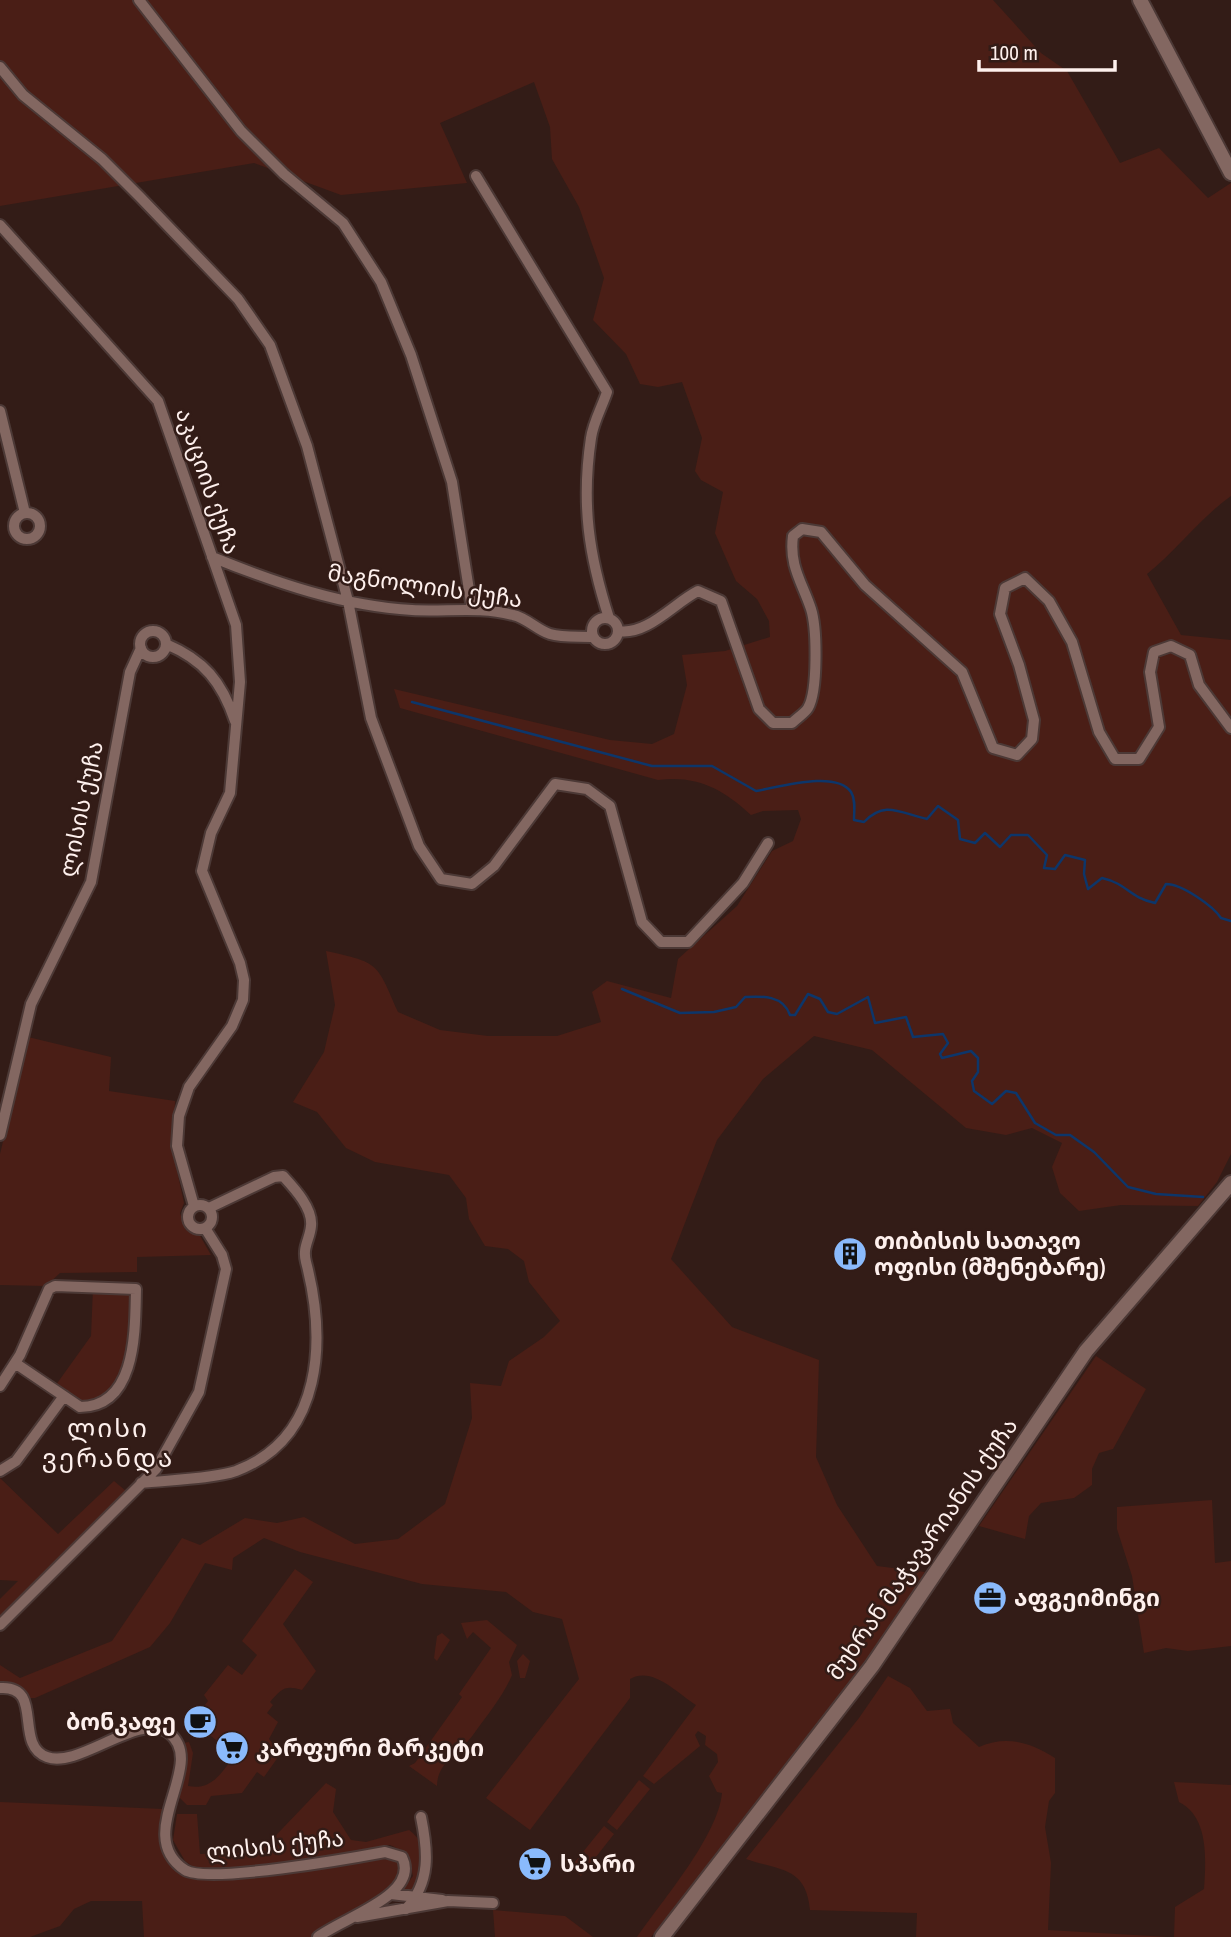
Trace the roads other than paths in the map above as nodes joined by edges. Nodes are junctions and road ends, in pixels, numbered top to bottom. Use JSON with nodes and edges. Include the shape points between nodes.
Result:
{"nodes":[{"id":1,"x":139,"y":0,"type":"edge"},
{"id":2,"x":1140,"y":0,"type":"edge"},
{"id":3,"x":0,"y":67,"type":"edge"},
{"id":4,"x":1231,"y":173,"type":"edge"},
{"id":5,"x":476,"y":176,"type":"dead end"},
{"id":6,"x":0,"y":225,"type":"edge"},
{"id":7,"x":0,"y":411,"type":"edge"},
{"id":8,"x":25,"y":513,"type":"dead end"},
{"id":9,"x":212,"y":556,"type":"junction"},
{"id":10,"x":348,"y":601,"type":"junction"},
{"id":11,"x":472,"y":609,"type":"junction"},
{"id":12,"x":609,"y":618,"type":"junction"},
{"id":13,"x":618,"y":631,"type":"junction"},
{"id":14,"x":593,"y":637,"type":"junction"},
{"id":15,"x":166,"y":644,"type":"junction"},
{"id":16,"x":141,"y":648,"type":"junction"},
{"id":17,"x":236,"y":723,"type":"junction"},
{"id":18,"x":1231,"y":728,"type":"edge"},
{"id":19,"x":768,"y":843,"type":"dead end"},
{"id":20,"x":0,"y":1135,"type":"edge"},
{"id":21,"x":1228,"y":1183,"type":"edge"},
{"id":22,"x":194,"y":1206,"type":"junction"},
{"id":23,"x":209,"y":1208,"type":"junction"},
{"id":24,"x":205,"y":1228,"type":"junction"},
{"id":25,"x":15,"y":1363,"type":"junction"},
{"id":26,"x":0,"y":1386,"type":"edge"},
{"id":27,"x":64,"y":1396,"type":"junction"},
{"id":28,"x":0,"y":1471,"type":"edge"},
{"id":29,"x":141,"y":1483,"type":"junction"},
{"id":30,"x":0,"y":1625,"type":"edge"},
{"id":31,"x":0,"y":1688,"type":"edge"},
{"id":32,"x":421,"y":1818,"type":"dead end"},
{"id":33,"x":391,"y":1894,"type":"junction"},
{"id":34,"x":417,"y":1896,"type":"junction"},
{"id":35,"x":448,"y":1901,"type":"junction"},
{"id":36,"x":493,"y":1903,"type":"dead end"},
{"id":37,"x":406,"y":1909,"type":"junction"},
{"id":38,"x":351,"y":1918,"type":"junction"},
{"id":39,"x":318,"y":1937,"type":"edge"},
{"id":40,"x":662,"y":1937,"type":"edge"}],
"edges":[{"from":1,"to":11,"type":"street","via":[[241,131],[343,223],[381,282],[411,355],[452,482]]},
{"from":2,"to":4,"type":"main road"},
{"from":3,"to":10,"type":"street","via":[[23,95],[102,159],[250,314],[284,378]]},
{"from":5,"to":12,"type":"street","via":[[607,392],[591,436],[587,518],[592,566]]},
{"from":6,"to":9,"type":"street","name":"აკაციის ქუჩა","via":[[158,401]]},
{"from":7,"to":8,"type":"street"},
{"from":9,"to":10,"type":"street","name":"მაგნოლიის ქუჩა","via":[[274,582]]},
{"from":9,"to":17,"type":"street","name":"აკაციის ქუჩა","via":[[236,625],[240,682]]},
{"from":10,"to":11,"type":"street","name":"მაგნოლიის ქუჩა","via":[[411,610]]},
{"from":10,"to":19,"type":"street","via":[[370,718],[419,846],[441,879],[472,884],[494,866],[555,784],[587,789],[610,806],[642,922],[661,942],[688,942],[743,883]]},
{"from":11,"to":14,"type":"street","name":"მაგნოლიის ქუჩა","via":[[513,615],[550,634]]},
{"from":12,"to":13,"type":"street"},
{"from":12,"to":14,"type":"street","via":[[596,621]]},
{"from":13,"to":14,"type":"street","via":[[608,643]]},
{"from":13,"to":18,"type":"street","via":[[629,633],[698,591],[721,601],[759,709],[772,723],[792,723],[809,707],[817,648],[811,611],[790,553],[793,536],[802,529],[821,532],[865,585],[962,672],[993,748],[1017,755],[1032,739],[1034,720],[1000,614],[1005,588],[1025,578],[1049,601],[1072,642],[1099,732],[1115,759],[1139,759],[1159,727],[1150,672],[1154,652],[1171,646],[1190,656],[1199,685]]},
{"from":15,"to":16,"type":"street","via":[[155,656]]},
{"from":15,"to":16,"type":"street","via":[[161,634],[153,631],[143,637]]},
{"from":15,"to":17,"type":"street","via":[[208,669],[223,689]]},
{"from":16,"to":20,"type":"street","name":"ლისის ქუჩა","via":[[130,672],[91,882],[31,1004]]},
{"from":17,"to":22,"type":"street","via":[[230,793],[211,833],[202,871],[240,963],[243,1000],[232,1026],[189,1087],[179,1116],[177,1146]]},
{"from":21,"to":40,"type":"main road","name":"მუხრან მაჭავარიანის ქუჩა","via":[[1086,1351],[872,1665]]},
{"from":22,"to":23,"type":"street"},
{"from":22,"to":24,"type":"street","via":[[188,1221],[195,1228]]},
{"from":23,"to":24,"type":"street","via":[[211,1221]]},
{"from":23,"to":29,"type":"street","via":[[283,1176],[308,1209],[312,1225],[304,1252],[316,1298],[312,1390],[298,1420],[277,1447],[235,1471]]},
{"from":24,"to":29,"type":"street","via":[[226,1269],[207,1368],[200,1392],[156,1469]]},
{"from":25,"to":26,"type":"street"},
{"from":25,"to":27,"type":"street"},
{"from":25,"to":27,"type":"street","via":[[49,1289],[136,1289],[135,1342],[127,1370],[113,1394],[92,1407],[80,1407]]},
{"from":27,"to":28,"type":"street","via":[[16,1461]]},
{"from":29,"to":30,"type":"street"},
{"from":31,"to":33,"type":"street","name":"ლისის ქუჩა","via":[[22,1695],[30,1737],[48,1758],[64,1758],[145,1730],[169,1734],[177,1744],[180,1773],[168,1810],[166,1841],[186,1870],[206,1875],[391,1852],[402,1857],[407,1875]]},
{"from":32,"to":34,"type":"street","via":[[427,1864]]},
{"from":33,"to":34,"type":"street"},
{"from":33,"to":38,"type":"street"},
{"from":34,"to":35,"type":"street"},
{"from":34,"to":37,"type":"street"},
{"from":35,"to":36,"type":"street"},
{"from":35,"to":37,"type":"street"},
{"from":37,"to":38,"type":"street"},
{"from":38,"to":39,"type":"street"}]}
